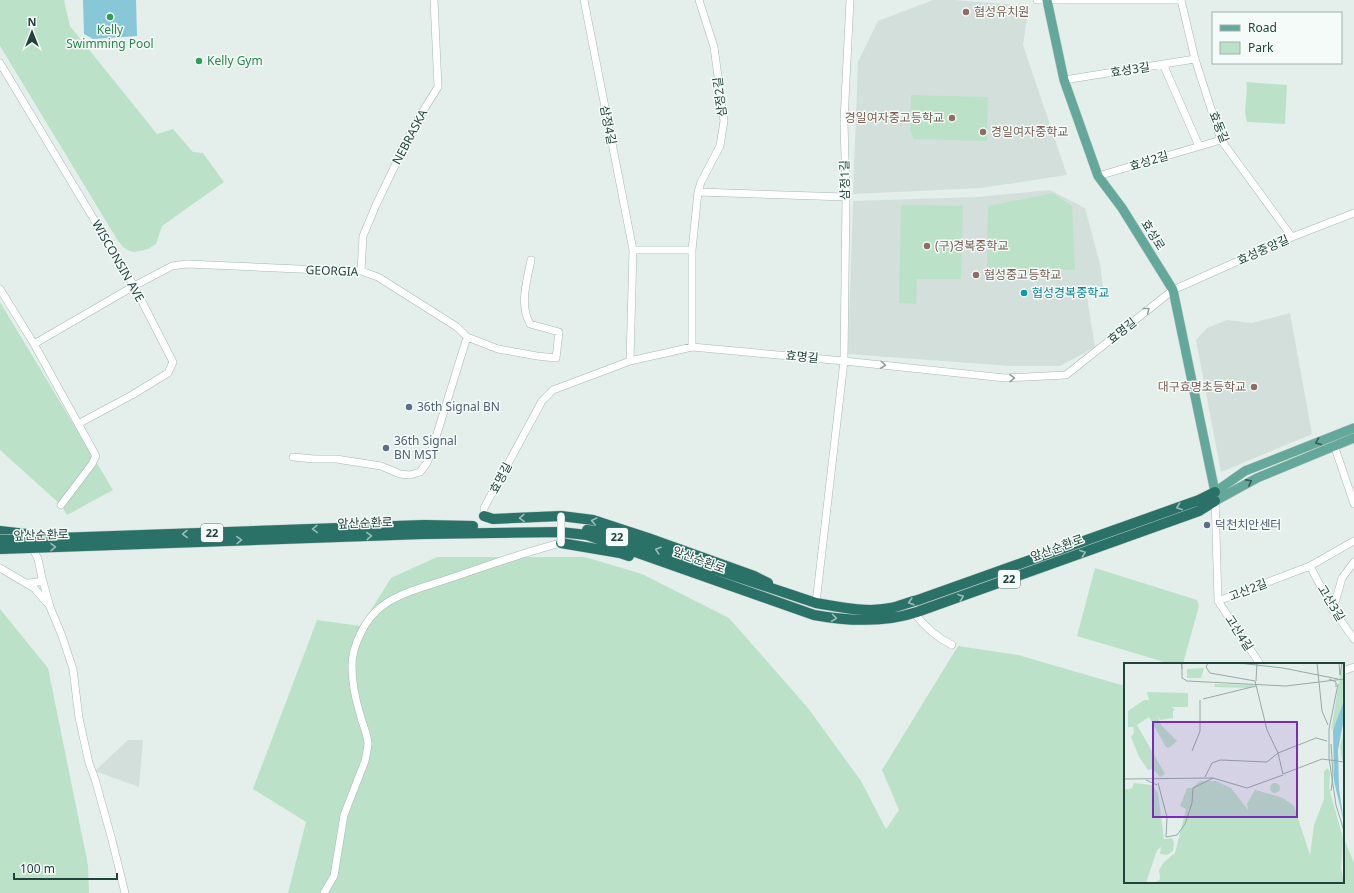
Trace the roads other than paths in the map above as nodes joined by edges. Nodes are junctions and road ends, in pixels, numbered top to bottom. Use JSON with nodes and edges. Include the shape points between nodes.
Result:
{"nodes":[{"id":1,"x":434,"y":0,"type":"edge"},
{"id":2,"x":584,"y":0,"type":"edge"},
{"id":3,"x":699,"y":0,"type":"edge"},
{"id":4,"x":850,"y":0,"type":"edge"},
{"id":5,"x":1037,"y":0,"type":"edge"},
{"id":6,"x":1047,"y":0,"type":"edge"},
{"id":7,"x":1181,"y":0,"type":"edge"},
{"id":8,"x":1195,"y":59,"type":"junction"},
{"id":9,"x":0,"y":63,"type":"edge"},
{"id":10,"x":1163,"y":64,"type":"junction"},
{"id":11,"x":1064,"y":80,"type":"junction"},
{"id":12,"x":1221,"y":140,"type":"junction"},
{"id":13,"x":1199,"y":146,"type":"junction"},
{"id":14,"x":1098,"y":176,"type":"junction"},
{"id":15,"x":698,"y":192,"type":"junction"},
{"id":16,"x":846,"y":197,"type":"junction"},
{"id":17,"x":1354,"y":213,"type":"edge"},
{"id":18,"x":1292,"y":237,"type":"junction"},
{"id":19,"x":632,"y":250,"type":"junction"},
{"id":20,"x":692,"y":250,"type":"junction"},
{"id":21,"x":531,"y":260,"type":"dead end"},
{"id":22,"x":361,"y":270,"type":"junction"},
{"id":23,"x":134,"y":286,"type":"junction"},
{"id":24,"x":0,"y":289,"type":"edge"},
{"id":25,"x":1173,"y":290,"type":"junction"},
{"id":26,"x":467,"y":337,"type":"junction"},
{"id":27,"x":34,"y":344,"type":"junction"},
{"id":28,"x":692,"y":347,"type":"junction"},
{"id":29,"x":630,"y":361,"type":"junction"},
{"id":30,"x":844,"y":361,"type":"junction"},
{"id":31,"x":78,"y":424,"type":"junction"},
{"id":32,"x":1354,"y":428,"type":"edge"},
{"id":33,"x":1354,"y":438,"type":"edge"},
{"id":34,"x":1334,"y":445,"type":"junction"},
{"id":35,"x":293,"y":457,"type":"dead end"},
{"id":36,"x":1215,"y":497,"type":"junction"},
{"id":37,"x":1354,"y":504,"type":"edge"},
{"id":38,"x":61,"y":505,"type":"dead end"},
{"id":39,"x":484,"y":516,"type":"joint"},
{"id":40,"x":561,"y":516,"type":"junction"},
{"id":41,"x":423,"y":529,"type":"junction"},
{"id":42,"x":0,"y":531,"type":"edge"},
{"id":43,"x":26,"y":534,"type":"joint"},
{"id":44,"x":0,"y":540,"type":"edge"},
{"id":45,"x":1354,"y":541,"type":"edge"},
{"id":46,"x":561,"y":543,"type":"junction"},
{"id":47,"x":0,"y":549,"type":"edge"},
{"id":48,"x":1354,"y":562,"type":"edge"},
{"id":49,"x":1310,"y":566,"type":"junction"},
{"id":50,"x":0,"y":568,"type":"edge"},
{"id":51,"x":42,"y":578,"type":"junction"},
{"id":52,"x":27,"y":583,"type":"junction"},
{"id":53,"x":801,"y":599,"type":"junction"},
{"id":54,"x":1218,"y":601,"type":"junction"},
{"id":55,"x":816,"y":603,"type":"junction"},
{"id":56,"x":50,"y":607,"type":"junction"},
{"id":57,"x":796,"y":609,"type":"junction"},
{"id":58,"x":1333,"y":610,"type":"junction"},
{"id":59,"x":914,"y":613,"type":"junction"},
{"id":60,"x":1354,"y":639,"type":"edge"},
{"id":61,"x":952,"y":645,"type":"dead end"},
{"id":62,"x":1259,"y":663,"type":"edge"},
{"id":63,"x":1354,"y":667,"type":"edge"},
{"id":64,"x":1344,"y":671,"type":"edge"},
{"id":65,"x":125,"y":893,"type":"edge"},
{"id":66,"x":324,"y":893,"type":"edge"}],
"edges":[{"from":1,"to":22,"type":"street","name":"NEBRASKA","via":[[438,87],[416,122],[370,217],[363,236]]},
{"from":2,"to":19,"type":"street","name":"삼정4길"},
{"from":3,"to":15,"type":"street","name":"삼정2길","via":[[714,47],[724,121],[720,146]]},
{"from":4,"to":16,"type":"street","name":"삼정1길","via":[[844,121]]},
{"from":5,"to":6,"type":"street","name":"효동길"},
{"from":6,"to":7,"type":"street","name":"효동길"},
{"from":6,"to":11,"type":"main road","name":"효성로"},
{"from":7,"to":8,"type":"street","name":"효동길"},
{"from":8,"to":10,"type":"street","name":"효성3길"},
{"from":8,"to":12,"type":"street","name":"효동길"},
{"from":9,"to":23,"type":"street","name":"WISCONSIN AVE"},
{"from":10,"to":11,"type":"street","name":"효성3길"},
{"from":10,"to":13,"type":"street"},
{"from":11,"to":14,"type":"main road","name":"효성로"},
{"from":12,"to":13,"type":"street","name":"효성2길"},
{"from":12,"to":18,"type":"street","name":"효동길"},
{"from":13,"to":14,"type":"street","name":"효성2길"},
{"from":14,"to":25,"type":"main road","name":"효성로","via":[[1122,208]]},
{"from":15,"to":16,"type":"street"},
{"from":15,"to":20,"type":"street","name":"삼정2길"},
{"from":16,"to":30,"type":"street","name":"삼정1길"},
{"from":17,"to":18,"type":"street","name":"효성중앙길"},
{"from":18,"to":25,"type":"street","name":"효성중앙길"},
{"from":19,"to":20,"type":"street"},
{"from":19,"to":29,"type":"street","name":"삼정4길"},
{"from":20,"to":28,"type":"street","name":"삼정2길"},
{"from":21,"to":26,"type":"street","name":"GEORGIA","via":[[524,299],[526,317],[530,324],[559,332],[556,358],[498,349]]},
{"from":22,"to":23,"type":"street","name":"GEORGIA","via":[[187,264],[172,266]]},
{"from":22,"to":26,"type":"street","name":"GEORGIA","via":[[378,277],[457,327]]},
{"from":23,"to":27,"type":"street","name":"GEORGIA"},
{"from":23,"to":31,"type":"street","name":"WISCONSIN AVE","via":[[173,362],[168,373]]},
{"from":24,"to":27,"type":"street"},
{"from":30,"to":25,"type":"street","name":"효명길","one_way":true,"via":[[1006,378],[1066,375]]},
{"from":25,"to":36,"type":"main road","name":"효성로"},
{"from":26,"to":35,"type":"street","via":[[432,450],[420,472],[400,474],[381,466],[336,458]]},
{"from":27,"to":31,"type":"street"},
{"from":28,"to":29,"type":"street","name":"효명길"},
{"from":28,"to":30,"type":"street","name":"효명길"},
{"from":29,"to":39,"type":"street","name":"효명길","via":[[553,390],[542,401],[484,508]]},
{"from":30,"to":55,"type":"street","name":"삼정1길"},
{"from":31,"to":38,"type":"street","via":[[96,456]]},
{"from":32,"to":36,"type":"main road","name":"앞산순환로","number":"22","one_way":true,"via":[[1245,471]]},
{"from":33,"to":34,"type":"main road","name":"앞산순환로","number":"22"},
{"from":36,"to":34,"type":"main road","name":"앞산순환로","number":"22","one_way":true},
{"from":34,"to":37,"type":"street"},
{"from":36,"to":54,"type":"street","name":"고산2길"},
{"from":36,"to":55,"type":"highway","name":"앞산순환로","number":"22","one_way":true,"via":[[1199,500],[890,608],[847,609]]},
{"from":59,"to":36,"type":"highway","name":"앞산순환로","number":"22","one_way":true,"via":[[1199,511]]},
{"from":40,"to":39,"type":"highway","one_way":true,"via":[[493,519]]},
{"from":40,"to":46,"type":"street","bridge":true},
{"from":53,"to":40,"type":"highway","one_way":true,"via":[[754,576],[648,538],[593,520]]},
{"from":41,"to":44,"type":"highway","name":"앞산순환로","number":"22","one_way":true,"bridge":true},
{"from":47,"to":41,"type":"highway","name":"앞산순환로","number":"22","one_way":true,"bridge":true},
{"from":53,"to":41,"type":"highway","name":"앞산순환로","number":"22","one_way":true,"via":[[602,532]]},
{"from":41,"to":57,"type":"highway","name":"앞산순환로","number":"22","via":[[560,532],[587,535]]},
{"from":42,"to":43,"type":"highway"},
{"from":43,"to":51,"type":"street","via":[[38,559]]},
{"from":45,"to":49,"type":"street","name":"고산2길"},
{"from":46,"to":57,"type":"highway","via":[[620,553],[777,606]]},
{"from":46,"to":66,"type":"street","via":[[468,572],[394,599],[380,608],[360,634],[352,665],[354,689],[368,742],[367,754],[344,815],[334,876]]},
{"from":48,"to":58,"type":"street","via":[[1342,578]]},
{"from":49,"to":54,"type":"street","name":"고산2길"},
{"from":49,"to":58,"type":"street","name":"고산3길"},
{"from":50,"to":52,"type":"street"},
{"from":51,"to":52,"type":"street","via":[[39,582]]},
{"from":51,"to":56,"type":"street"},
{"from":52,"to":56,"type":"street"},
{"from":53,"to":55,"type":"highway","name":"앞산순환로","number":"22"},
{"from":54,"to":62,"type":"street","name":"고산4길"},
{"from":56,"to":65,"type":"street","via":[[73,669],[79,718],[89,763]]},
{"from":57,"to":59,"type":"highway","name":"앞산순환로","number":"22","one_way":true,"via":[[837,619],[877,620]]},
{"from":58,"to":60,"type":"street","name":"고산3길"},
{"from":59,"to":61,"type":"street","via":[[925,627]]},
{"from":63,"to":64,"type":"street"}]}
